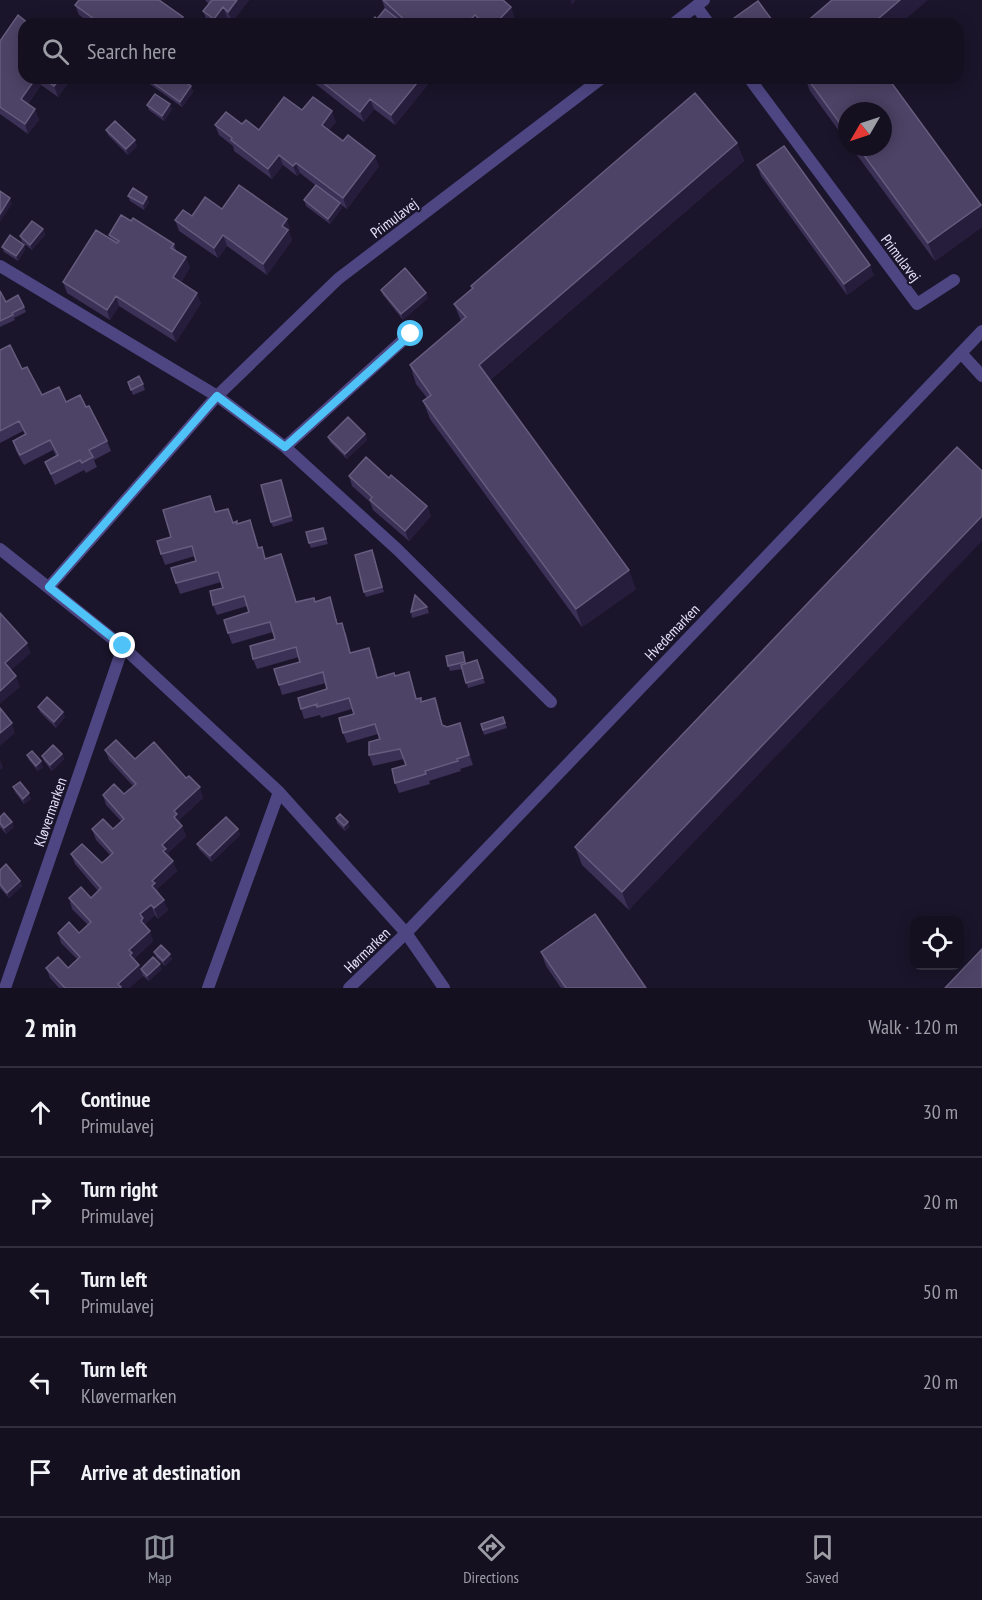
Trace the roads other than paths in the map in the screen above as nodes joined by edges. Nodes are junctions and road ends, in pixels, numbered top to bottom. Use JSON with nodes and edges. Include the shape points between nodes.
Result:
{"nodes":[{"id":1,"x":700,"y":3,"type":"edge"},
{"id":2,"x":681,"y":18,"type":"edge"},
{"id":3,"x":706,"y":18,"type":"edge"},
{"id":4,"x":594,"y":84,"type":"edge"},
{"id":5,"x":753,"y":84,"type":"edge"},
{"id":6,"x":0,"y":266,"type":"edge"},
{"id":7,"x":954,"y":280,"type":"dead end"},
{"id":8,"x":982,"y":331,"type":"edge"},
{"id":9,"x":411,"y":334,"type":"dead end"},
{"id":10,"x":961,"y":353,"type":"junction"},
{"id":11,"x":982,"y":376,"type":"edge"},
{"id":12,"x":217,"y":396,"type":"junction"},
{"id":13,"x":285,"y":447,"type":"junction"},
{"id":14,"x":0,"y":549,"type":"edge"},
{"id":15,"x":49,"y":587,"type":"junction"},
{"id":16,"x":123,"y":646,"type":"junction"},
{"id":17,"x":551,"y":702,"type":"dead end"},
{"id":18,"x":279,"y":792,"type":"junction"},
{"id":19,"x":406,"y":933,"type":"junction"},
{"id":20,"x":5,"y":988,"type":"edge"},
{"id":21,"x":208,"y":988,"type":"edge"},
{"id":22,"x":349,"y":988,"type":"edge"},
{"id":23,"x":444,"y":988,"type":"edge"}],
"edges":[{"from":1,"to":2,"type":"street"},
{"from":1,"to":3,"type":"street"},
{"from":4,"to":12,"type":"street","name":"Primulavej","via":[[338,279]]},
{"from":5,"to":7,"type":"street","name":"Primulavej","via":[[916,304]]},
{"from":6,"to":12,"type":"street"},
{"from":8,"to":10,"type":"street","name":"Hvedemarken"},
{"from":9,"to":13,"type":"street"},
{"from":10,"to":11,"type":"street"},
{"from":10,"to":19,"type":"street","name":"Hvedemarken"},
{"from":12,"to":13,"type":"street"},
{"from":12,"to":15,"type":"street","name":"Primulavej"},
{"from":13,"to":17,"type":"street","via":[[398,550]]},
{"from":14,"to":15,"type":"street"},
{"from":15,"to":16,"type":"street"},
{"from":16,"to":18,"type":"street"},
{"from":16,"to":20,"type":"street","name":"Kløvermarken"},
{"from":18,"to":19,"type":"street"},
{"from":18,"to":21,"type":"street"},
{"from":19,"to":22,"type":"street","name":"Hørmarken"},
{"from":19,"to":23,"type":"street"}]}
